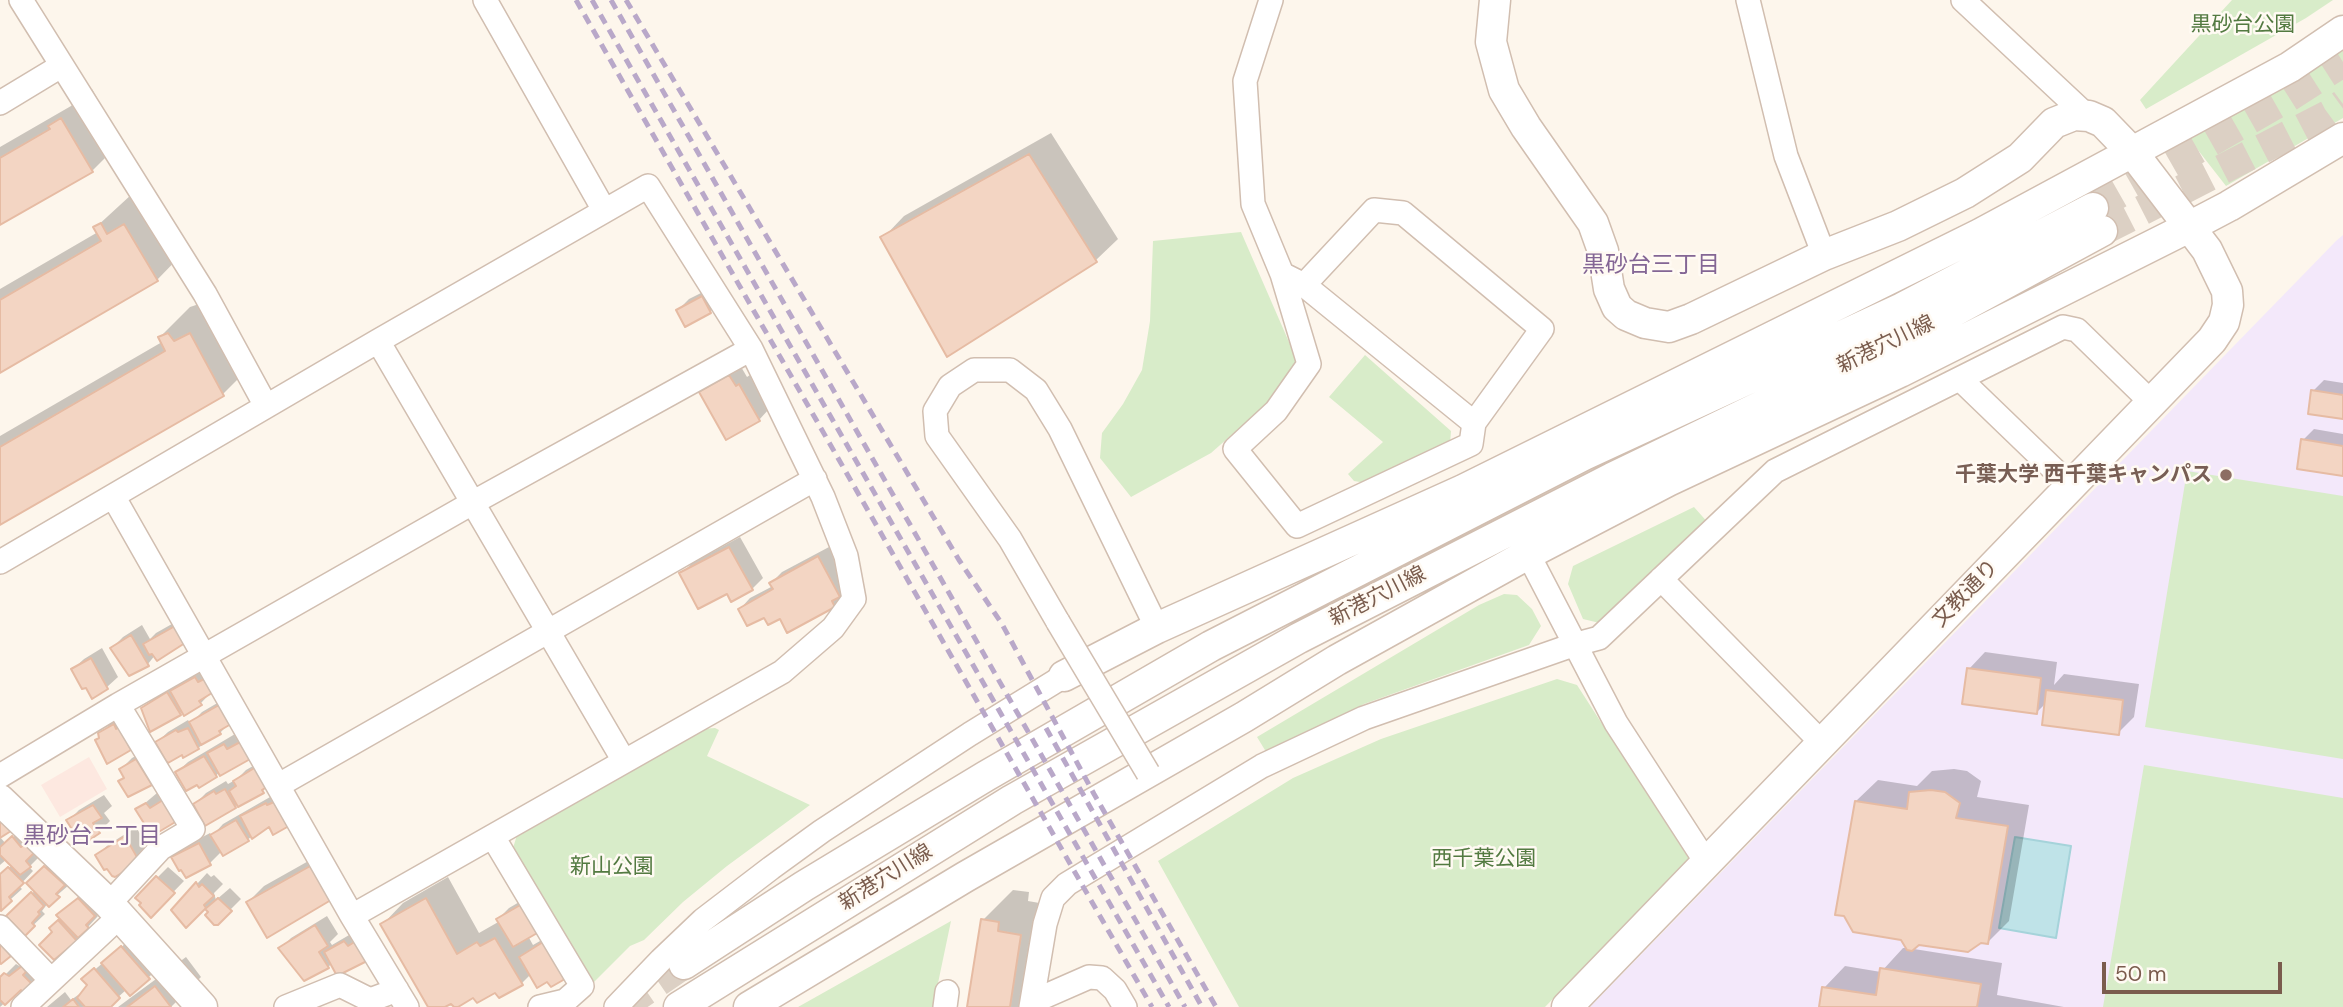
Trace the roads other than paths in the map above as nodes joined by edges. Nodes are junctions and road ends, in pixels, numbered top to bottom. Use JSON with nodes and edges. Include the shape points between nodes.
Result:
{"nodes":[{"id":1,"x":22,"y":0,"type":"edge"},
{"id":2,"x":485,"y":0,"type":"edge"},
{"id":3,"x":1271,"y":0,"type":"edge"},
{"id":4,"x":1495,"y":0,"type":"edge"},
{"id":5,"x":1748,"y":0,"type":"edge"},
{"id":6,"x":1963,"y":0,"type":"edge"},
{"id":7,"x":2343,"y":31,"type":"edge"},
{"id":8,"x":61,"y":66,"type":"junction"},
{"id":9,"x":0,"y":103,"type":"edge"},
{"id":10,"x":2087,"y":116,"type":"junction"},
{"id":11,"x":2343,"y":138,"type":"edge"},
{"id":12,"x":2133,"y":153,"type":"junction"},
{"id":13,"x":604,"y":210,"type":"junction"},
{"id":14,"x":2189,"y":227,"type":"junction"},
{"id":15,"x":1824,"y":255,"type":"junction"},
{"id":16,"x":1282,"y":274,"type":"junction"},
{"id":17,"x":1304,"y":285,"type":"junction"},
{"id":18,"x":378,"y":341,"type":"junction"},
{"id":19,"x":751,"y":349,"type":"junction"},
{"id":20,"x":1960,"y":379,"type":"junction"},
{"id":21,"x":2152,"y":403,"type":"junction"},
{"id":22,"x":266,"y":406,"type":"junction"},
{"id":23,"x":1474,"y":423,"type":"junction"},
{"id":24,"x":815,"y":479,"type":"junction"},
{"id":25,"x":2071,"y":486,"type":"junction"},
{"id":26,"x":113,"y":496,"type":"junction"},
{"id":27,"x":474,"y":502,"type":"junction"},
{"id":28,"x":1528,"y":554,"type":"junction"},
{"id":29,"x":0,"y":562,"type":"edge"},
{"id":30,"x":1661,"y":579,"type":"junction"},
{"id":31,"x":1157,"y":628,"type":"junction"},
{"id":32,"x":548,"y":633,"type":"junction"},
{"id":33,"x":1573,"y":645,"type":"junction"},
{"id":34,"x":205,"y":657,"type":"junction"},
{"id":35,"x":1064,"y":676,"type":"joint"},
{"id":36,"x":118,"y":705,"type":"junction"},
{"id":37,"x":1823,"y":744,"type":"junction"},
{"id":38,"x":624,"y":761,"type":"junction"},
{"id":39,"x":1148,"y":773,"type":"junction"},
{"id":40,"x":0,"y":776,"type":"edge"},
{"id":41,"x":279,"y":785,"type":"junction"},
{"id":42,"x":0,"y":800,"type":"edge"},
{"id":43,"x":493,"y":837,"type":"junction"},
{"id":44,"x":1706,"y":862,"type":"junction"},
{"id":45,"x":114,"y":910,"type":"junction"},
{"id":46,"x":352,"y":916,"type":"junction"},
{"id":47,"x":0,"y":927,"type":"edge"},
{"id":48,"x":684,"y":964,"type":"tunnel mouth"},
{"id":49,"x":51,"y":981,"type":"junction"},
{"id":50,"x":402,"y":999,"type":"edge"},
{"id":51,"x":1031,"y":1005,"type":"edge"},
{"id":52,"x":23,"y":1007,"type":"edge"},
{"id":53,"x":202,"y":1007,"type":"edge"},
{"id":54,"x":286,"y":1007,"type":"edge"},
{"id":55,"x":540,"y":1007,"type":"edge"},
{"id":56,"x":616,"y":1007,"type":"edge"},
{"id":57,"x":679,"y":1007,"type":"edge"},
{"id":58,"x":749,"y":1007,"type":"edge"},
{"id":59,"x":1125,"y":1007,"type":"edge"},
{"id":60,"x":1567,"y":1007,"type":"edge"}],
"edges":[{"from":1,"to":8,"type":"street"},
{"from":2,"to":13,"type":"street"},
{"from":3,"to":16,"type":"street","via":[[1245,81],[1253,204]]},
{"from":4,"to":15,"type":"street","via":[[1491,42],[1504,90],[1593,223],[1609,289],[1626,315],[1669,327]]},
{"from":5,"to":15,"type":"street","via":[[1786,156]]},
{"from":6,"to":10,"type":"street"},
{"from":7,"to":12,"type":"street","via":[[2290,67]]},
{"from":8,"to":9,"type":"street"},
{"from":8,"to":22,"type":"street","via":[[205,294]]},
{"from":10,"to":12,"type":"street","name":"文教通り","via":[[2103,122]]},
{"from":10,"to":15,"type":"street","via":[[2074,115],[2054,123],[2020,158],[1965,193]]},
{"from":11,"to":14,"type":"street"},
{"from":12,"to":14,"type":"street","name":"文教通り"},
{"from":12,"to":31,"type":"street","via":[[1980,234],[1475,484]]},
{"from":13,"to":18,"type":"street"},
{"from":13,"to":19,"type":"street","via":[[648,186]]},
{"from":14,"to":21,"type":"street","name":"文教通り","via":[[2218,270],[2228,305],[2212,340]]},
{"from":14,"to":28,"type":"street"},
{"from":16,"to":17,"type":"street"},
{"from":16,"to":23,"type":"street","via":[[1308,364],[1276,411],[1235,449],[1297,526],[1471,444]]},
{"from":17,"to":23,"type":"street"},
{"from":17,"to":23,"type":"street","via":[[1374,210],[1403,213],[1542,329]]},
{"from":18,"to":22,"type":"street"},
{"from":18,"to":27,"type":"street"},
{"from":19,"to":24,"type":"street"},
{"from":19,"to":27,"type":"street"},
{"from":20,"to":21,"type":"street","via":[[2063,327],[2077,330]]},
{"from":20,"to":25,"type":"street"},
{"from":20,"to":30,"type":"street","via":[[1774,471]]},
{"from":21,"to":25,"type":"street","name":"文教通り"},
{"from":22,"to":26,"type":"street"},
{"from":24,"to":32,"type":"street"},
{"from":24,"to":38,"type":"street","via":[[846,556],[854,599],[833,628],[782,672]]},
{"from":25,"to":37,"type":"street","name":"文教通り"},
{"from":26,"to":29,"type":"street"},
{"from":26,"to":34,"type":"street"},
{"from":27,"to":32,"type":"street"},
{"from":27,"to":34,"type":"street"},
{"from":28,"to":33,"type":"street"},
{"from":28,"to":39,"type":"street","via":[[1337,660]]},
{"from":30,"to":33,"type":"street","via":[[1599,638]]},
{"from":30,"to":37,"type":"street"},
{"from":31,"to":35,"type":"street"},
{"from":31,"to":39,"type":"street","bridge":true,"via":[[1060,429],[1036,390],[1010,370],[974,370],[950,386],[935,411],[937,436],[1010,539]]},
{"from":32,"to":38,"type":"street"},
{"from":32,"to":41,"type":"street"},
{"from":33,"to":44,"type":"street","via":[[1616,723]]},
{"from":33,"to":51,"type":"street","via":[[1364,718],[1285,755],[1067,884],[1054,898],[1045,924]]},
{"from":34,"to":36,"type":"street"},
{"from":34,"to":41,"type":"street"},
{"from":35,"to":56,"type":"street","via":[[771,868],[703,920]]},
{"from":36,"to":40,"type":"street"},
{"from":36,"to":45,"type":"street","via":[[193,829],[161,848]]},
{"from":37,"to":44,"type":"street","name":"文教通り"},
{"from":38,"to":43,"type":"street"},
{"from":39,"to":58,"type":"street"},
{"from":41,"to":46,"type":"street"},
{"from":42,"to":45,"type":"street"},
{"from":43,"to":46,"type":"street"},
{"from":43,"to":55,"type":"street","via":[[582,986],[565,1001]]},
{"from":44,"to":60,"type":"street","name":"文教通り"},
{"from":45,"to":49,"type":"street"},
{"from":45,"to":53,"type":"street"},
{"from":46,"to":50,"type":"street"},
{"from":47,"to":49,"type":"street"},
{"from":48,"to":57,"type":"street","name":"新港穴川線","via":[[952,796],[1211,646],[1584,455],[2097,219],[1923,328],[1612,478],[1299,638],[1012,800]]},
{"from":49,"to":52,"type":"street"},
{"from":50,"to":54,"type":"street","via":[[370,1000],[340,985]]},
{"from":51,"to":59,"type":"street","via":[[1089,977],[1102,978]]}]}
